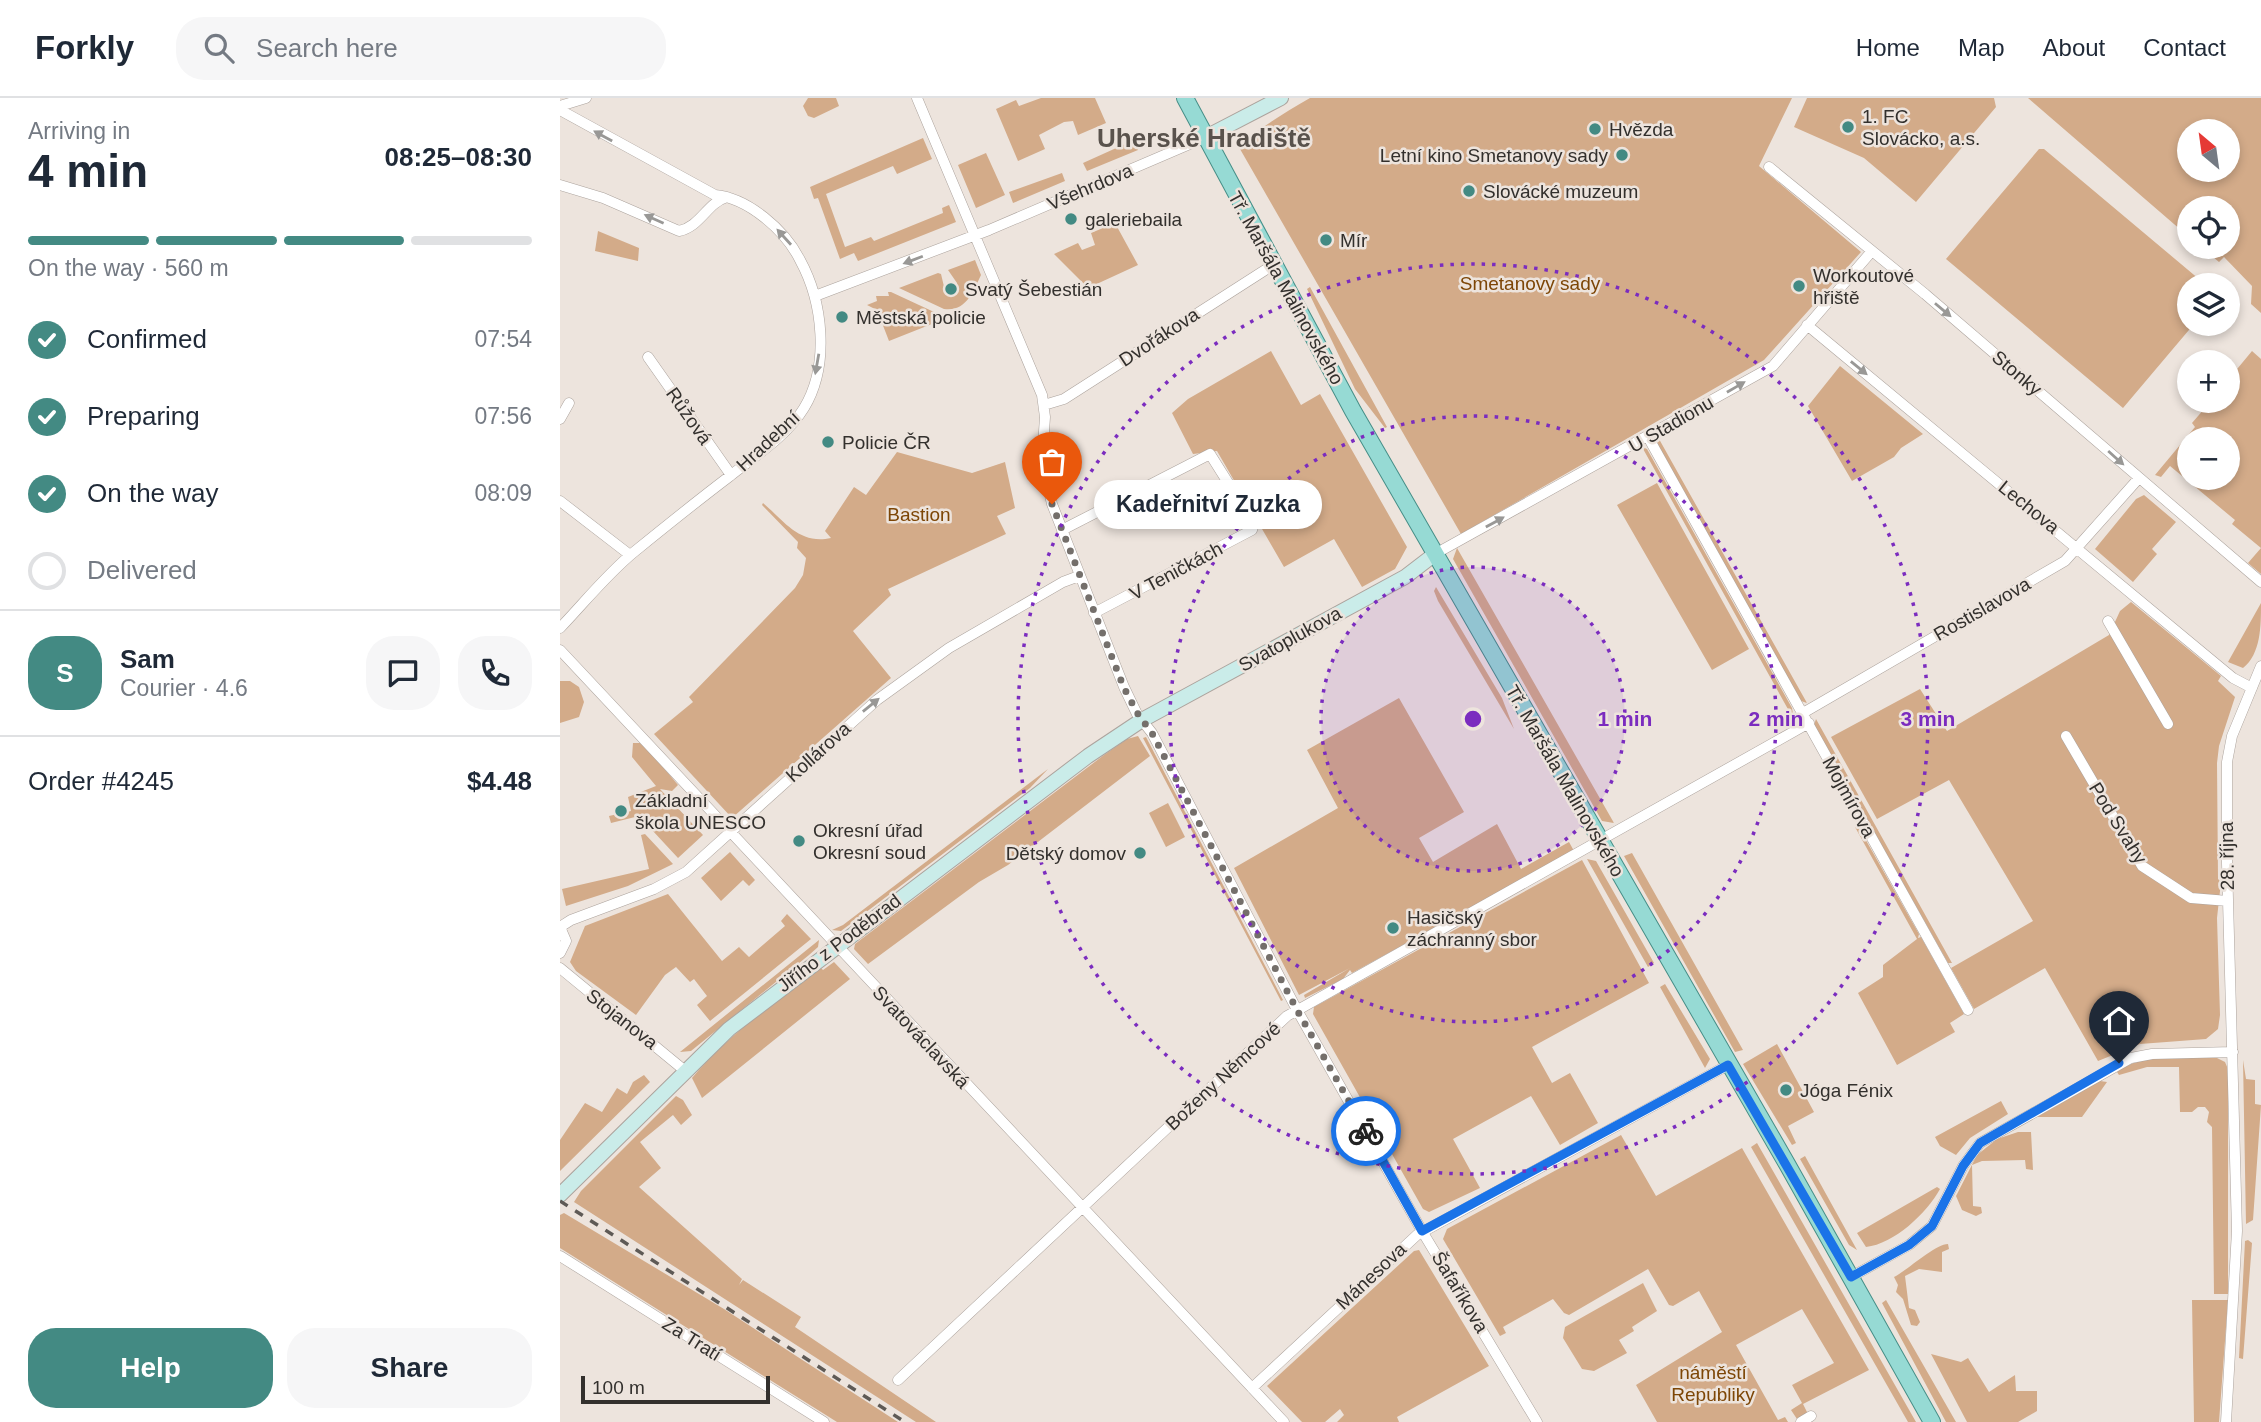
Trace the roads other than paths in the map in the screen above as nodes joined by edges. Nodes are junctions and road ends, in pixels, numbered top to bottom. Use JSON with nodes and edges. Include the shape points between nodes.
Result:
{"nodes":[{"id":1,"x":586,"y":98,"type":"edge"},
{"id":2,"x":918,"y":98,"type":"edge"},
{"id":3,"x":1185,"y":98,"type":"edge"},
{"id":4,"x":1282,"y":98,"type":"edge"},
{"id":5,"x":560,"y":108,"type":"edge"},
{"id":6,"x":1204,"y":138,"type":"junction"},
{"id":7,"x":1769,"y":167,"type":"dead end"},
{"id":8,"x":560,"y":185,"type":"edge"},
{"id":9,"x":731,"y":196,"type":"junction"},
{"id":10,"x":976,"y":235,"type":"junction"},
{"id":11,"x":1872,"y":251,"type":"junction"},
{"id":12,"x":1273,"y":265,"type":"junction"},
{"id":13,"x":815,"y":296,"type":"junction"},
{"id":14,"x":1807,"y":324,"type":"junction"},
{"id":15,"x":648,"y":356,"type":"dead end"},
{"id":16,"x":569,"y":403,"type":"dead end"},
{"id":17,"x":1044,"y":405,"type":"junction"},
{"id":18,"x":560,"y":419,"type":"edge"},
{"id":19,"x":1648,"y":437,"type":"junction"},
{"id":20,"x":731,"y":475,"type":"junction"},
{"id":21,"x":2139,"y":478,"type":"junction"},
{"id":22,"x":560,"y":501,"type":"edge"},
{"id":23,"x":1062,"y":530,"type":"junction"},
{"id":24,"x":2079,"y":548,"type":"junction"},
{"id":25,"x":1435,"y":554,"type":"junction"},
{"id":26,"x":630,"y":555,"type":"junction"},
{"id":27,"x":1079,"y":576,"type":"junction"},
{"id":28,"x":2261,"y":582,"type":"edge"},
{"id":29,"x":1094,"y":613,"type":"junction"},
{"id":30,"x":2108,"y":621,"type":"dead end"},
{"id":31,"x":560,"y":628,"type":"edge"},
{"id":32,"x":560,"y":650,"type":"edge"},
{"id":33,"x":2261,"y":666,"type":"edge"},
{"id":34,"x":2252,"y":688,"type":"junction"},
{"id":35,"x":1803,"y":713,"type":"junction"},
{"id":36,"x":1142,"y":719,"type":"junction"},
{"id":37,"x":1809,"y":723,"type":"junction"},
{"id":38,"x":2168,"y":724,"type":"dead end"},
{"id":39,"x":2066,"y":736,"type":"dead end"},
{"id":40,"x":729,"y":833,"type":"junction"},
{"id":41,"x":1600,"y":842,"type":"junction"},
{"id":42,"x":2228,"y":901,"type":"junction"},
{"id":43,"x":560,"y":927,"type":"edge"},
{"id":44,"x":836,"y":945,"type":"junction"},
{"id":45,"x":560,"y":953,"type":"edge"},
{"id":46,"x":560,"y":968,"type":"edge"},
{"id":47,"x":1297,"y":1010,"type":"junction"},
{"id":48,"x":1968,"y":1010,"type":"dead end"},
{"id":49,"x":2233,"y":1052,"type":"junction"},
{"id":50,"x":1728,"y":1065,"type":"junction"},
{"id":51,"x":684,"y":1070,"type":"junction"},
{"id":52,"x":560,"y":1195,"type":"edge"},
{"id":53,"x":1082,"y":1208,"type":"junction"},
{"id":54,"x":1422,"y":1231,"type":"junction"},
{"id":55,"x":560,"y":1256,"type":"edge"},
{"id":56,"x":1851,"y":1277,"type":"junction"},
{"id":57,"x":898,"y":1380,"type":"dead end"},
{"id":58,"x":1252,"y":1388,"type":"junction"},
{"id":59,"x":824,"y":1422,"type":"edge"},
{"id":60,"x":1284,"y":1422,"type":"edge"},
{"id":61,"x":1537,"y":1422,"type":"edge"},
{"id":62,"x":1932,"y":1422,"type":"edge"},
{"id":63,"x":2226,"y":1422,"type":"edge"}],
"edges":[{"from":1,"to":5,"type":"street"},
{"from":2,"to":10,"type":"street"},
{"from":3,"to":6,"type":"main road","name":"Tř. Maršála Malinovského"},
{"from":4,"to":6,"type":"street"},
{"from":9,"to":5,"type":"street","name":"Hradební","one_way":true,"via":[[703,189]]},
{"from":6,"to":10,"type":"street","name":"Všehrdova"},
{"from":6,"to":12,"type":"main road","name":"Tř. Maršála Malinovského"},
{"from":7,"to":11,"type":"street","name":"Stonky"},
{"from":9,"to":8,"type":"street","one_way":true,"via":[[715,202],[691,228],[680,231]]},
{"from":13,"to":9,"type":"street","name":"Hradební","one_way":true,"via":[[792,246],[772,225]]},
{"from":10,"to":13,"type":"street","name":"Všehrdova","one_way":true},
{"from":10,"to":17,"type":"street"},
{"from":11,"to":14,"type":"street","name":"U Stadionu"},
{"from":11,"to":21,"type":"street","name":"Stonky","one_way":true},
{"from":12,"to":17,"type":"street","name":"Dvořákova","via":[[1064,399]]},
{"from":12,"to":25,"type":"main road","name":"Tř. Maršála Malinovského"},
{"from":13,"to":20,"type":"street","name":"Hradební","one_way":true,"via":[[820,352],[808,399],[781,433]]},
{"from":19,"to":14,"type":"street","name":"U Stadionu","one_way":true,"via":[[1773,366]]},
{"from":14,"to":24,"type":"street","name":"Lechova","one_way":true},
{"from":15,"to":20,"type":"street","name":"Růžová"},
{"from":16,"to":18,"type":"street"},
{"from":17,"to":23,"type":"street","name":"Šafaříkova","via":[[1043,468]]},
{"from":25,"to":19,"type":"street","name":"U Stadionu","one_way":true},
{"from":19,"to":35,"type":"street","name":"Mojmírova"},
{"from":20,"to":26,"type":"street","name":"Hradební"},
{"from":21,"to":24,"type":"street","name":"Rostislavova"},
{"from":21,"to":28,"type":"street","name":"Stonky"},
{"from":22,"to":26,"type":"street"},
{"from":23,"to":27,"type":"street","name":"Šafaříkova"},
{"from":23,"to":29,"type":"street","name":"V Teničkách","via":[[1210,454],[1254,524],[1251,531]]},
{"from":24,"to":34,"type":"street","name":"Lechova","via":[[2232,678]]},
{"from":24,"to":35,"type":"street","name":"Rostislavova","via":[[2065,561]]},
{"from":25,"to":36,"type":"street","name":"Svatoplukova","via":[[1405,577]]},
{"from":25,"to":41,"type":"main road","name":"Tř. Maršála Malinovského"},
{"from":26,"to":31,"type":"street","name":"Hradební"},
{"from":27,"to":29,"type":"street","name":"Šafaříkova"},
{"from":40,"to":27,"type":"street","name":"Kollárova","one_way":true,"via":[[860,715],[925,664]]},
{"from":29,"to":36,"type":"street","name":"Šafaříkova","via":[[1124,688]]},
{"from":30,"to":38,"type":"street"},
{"from":32,"to":40,"type":"street","name":"Svatováclavská"},
{"from":33,"to":34,"type":"street","name":"28. října"},
{"from":34,"to":42,"type":"street","name":"28. října","via":[[2229,749]]},
{"from":35,"to":37,"type":"street","name":"Mojmírova"},
{"from":36,"to":44,"type":"street","name":"Jiřího z Poděbrad"},
{"from":36,"to":47,"type":"street","name":"Šafaříkova"},
{"from":37,"to":41,"type":"street"},
{"from":37,"to":48,"type":"street","name":"Mojmírova"},
{"from":39,"to":42,"type":"street","name":"Pod Svahy","via":[[2141,866],[2192,898]]},
{"from":40,"to":43,"type":"street","name":"Kollárova","via":[[678,877]]},
{"from":40,"to":44,"type":"street","name":"Svatováclavská"},
{"from":41,"to":47,"type":"street","name":"Boženy Němcové"},
{"from":41,"to":50,"type":"main road","name":"Tř. Maršála Malinovského"},
{"from":42,"to":49,"type":"street","name":"28. října"},
{"from":43,"to":45,"type":"street","via":[[566,941]]},
{"from":44,"to":51,"type":"street","name":"Jiřího z Poděbrad"},
{"from":44,"to":53,"type":"street","name":"Svatováclavská"},
{"from":46,"to":51,"type":"street","name":"Stojanova"},
{"from":47,"to":53,"type":"street","name":"Boženy Němcové"},
{"from":47,"to":54,"type":"street","name":"Šafaříkova"},
{"from":49,"to":56,"type":"street","via":[[2131,1058],[2006,1127],[1972,1152],[1942,1212],[1923,1235]]},
{"from":49,"to":63,"type":"street","name":"28. října","via":[[2237,1231]]},
{"from":50,"to":54,"type":"street","name":"Mánesova"},
{"from":50,"to":56,"type":"main road","name":"Tř. Maršála Malinovského"},
{"from":51,"to":52,"type":"street","name":"Jiřího z Poděbrad"},
{"from":53,"to":57,"type":"street","name":"Boženy Němcové"},
{"from":53,"to":58,"type":"street","name":"Svatováclavská"},
{"from":54,"to":58,"type":"street","name":"Mánesova"},
{"from":54,"to":61,"type":"street","name":"Šafaříkova"},
{"from":55,"to":59,"type":"street","name":"Za Tratí"},
{"from":56,"to":62,"type":"main road","name":"Tř. Maršála Malinovského"},
{"from":58,"to":60,"type":"street","name":"Svatováclavská"}]}
